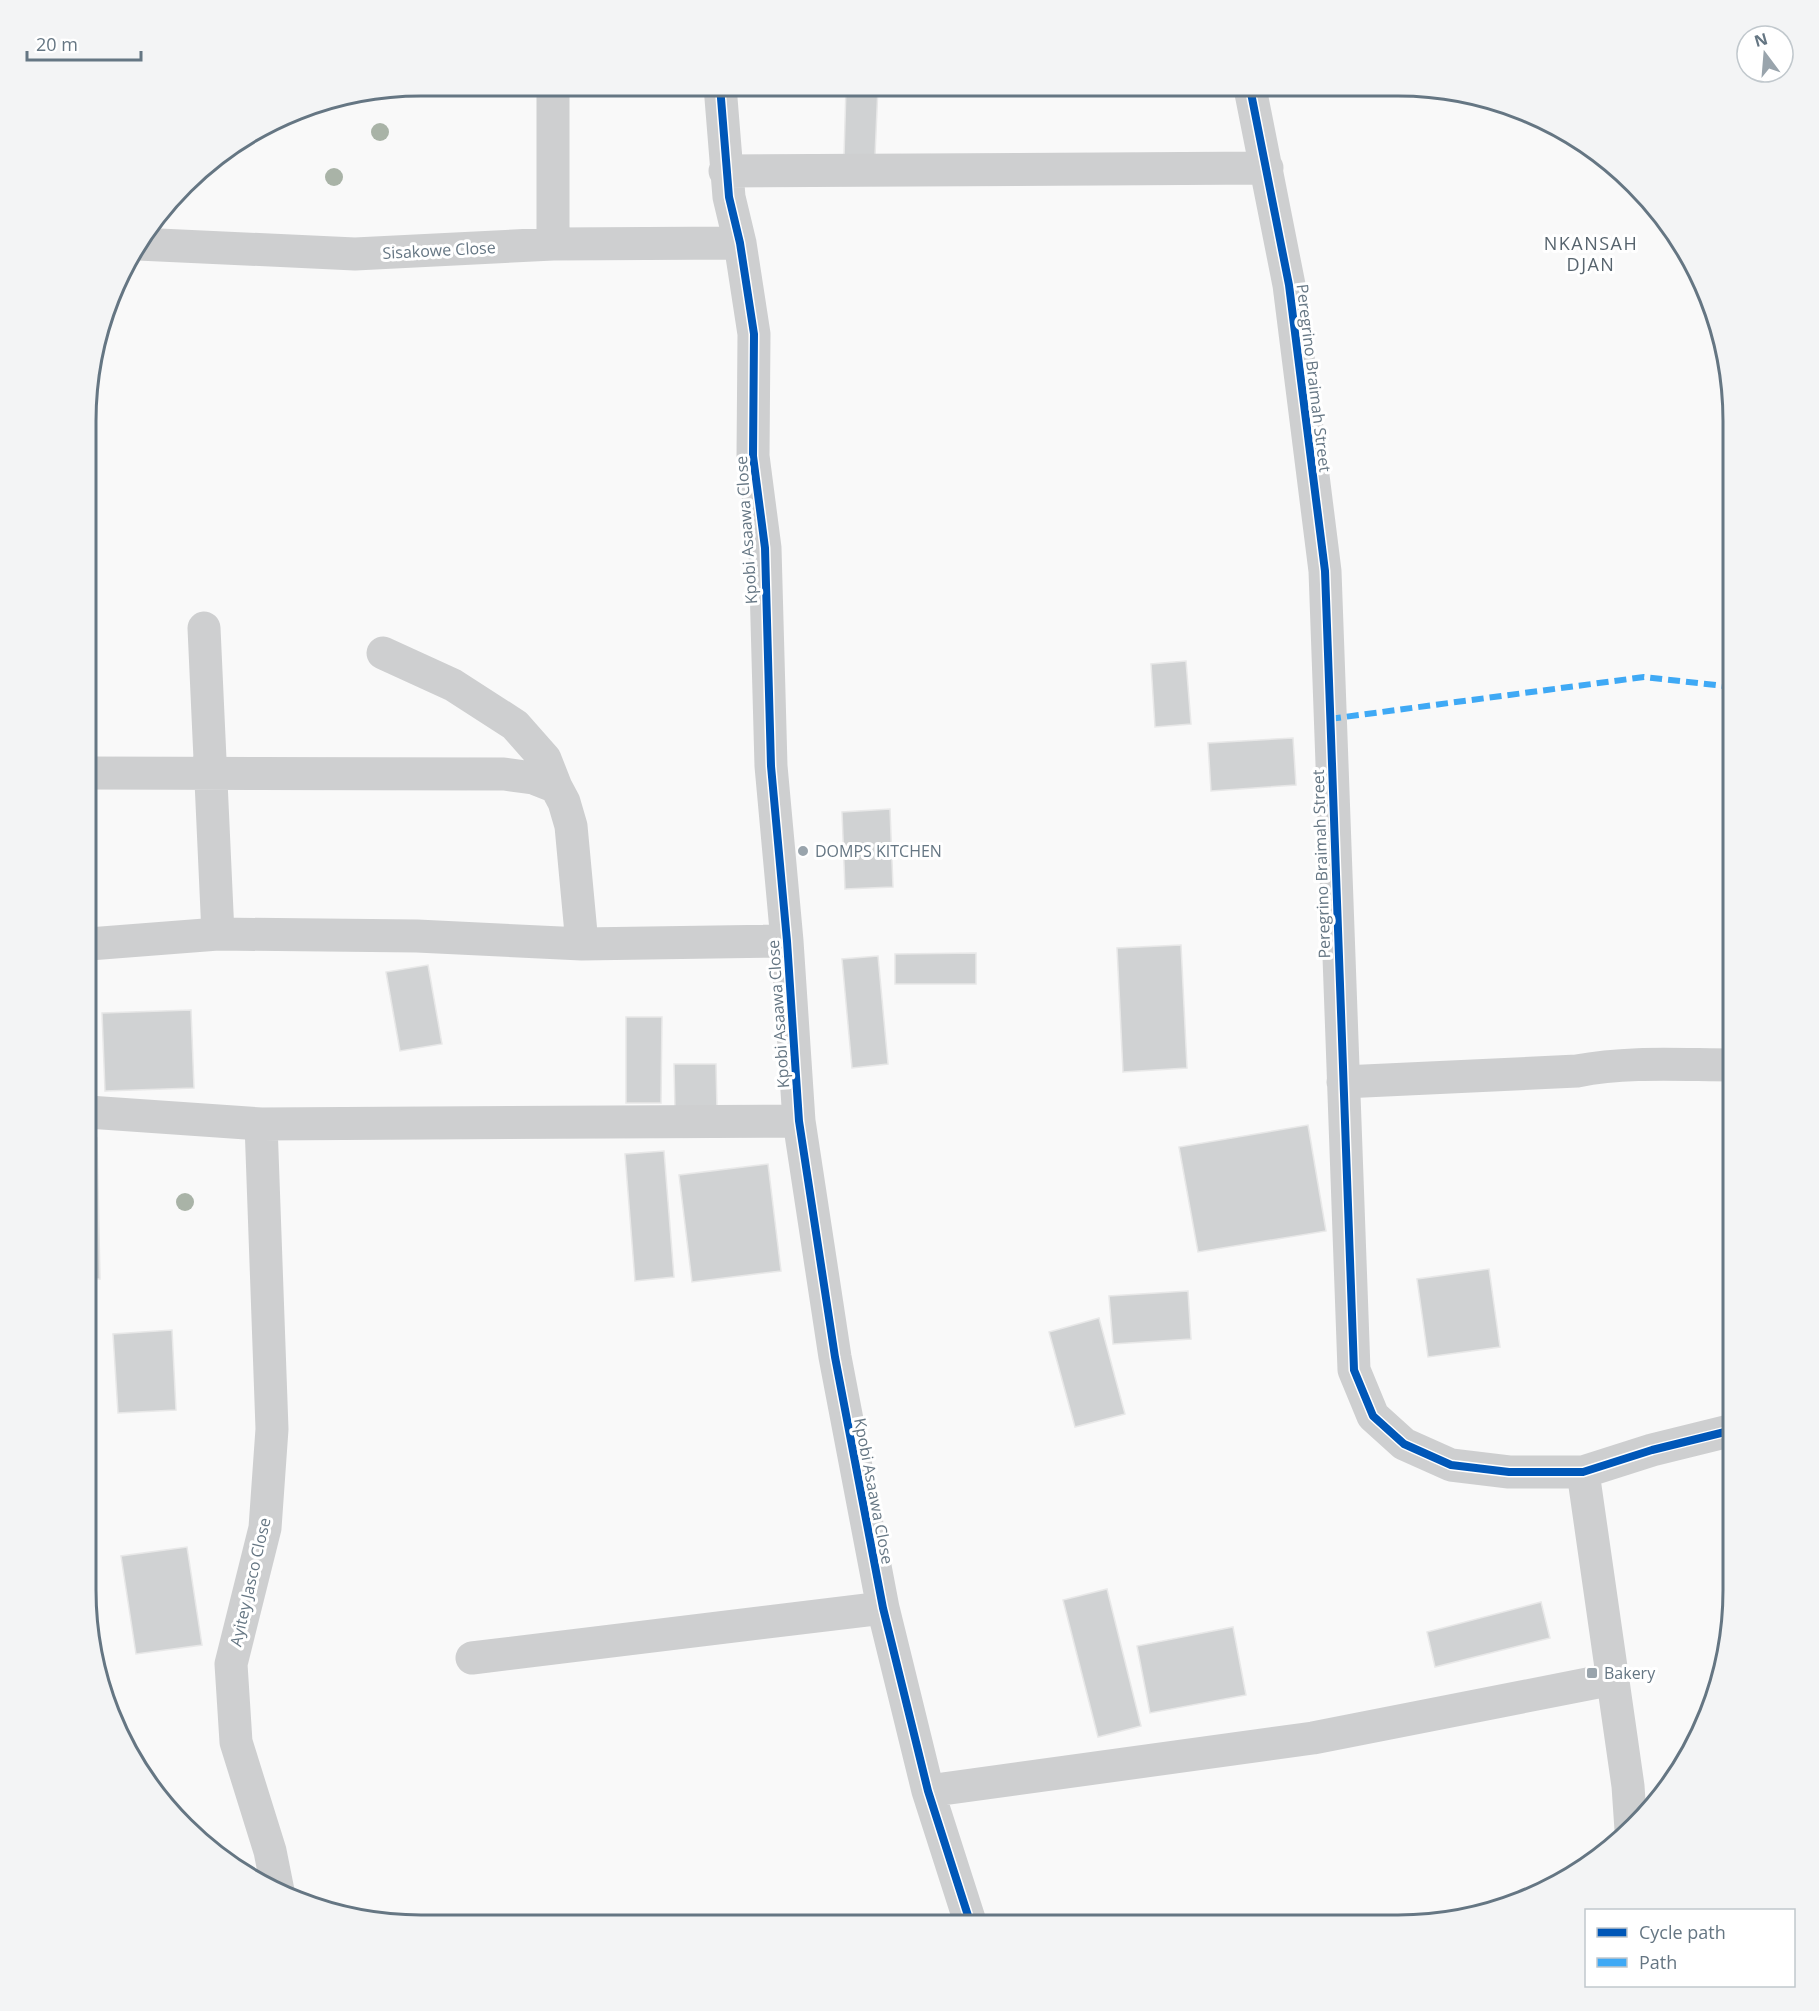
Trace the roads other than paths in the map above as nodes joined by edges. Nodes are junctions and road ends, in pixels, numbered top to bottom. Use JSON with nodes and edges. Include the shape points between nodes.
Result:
{"nodes":[{"id":1,"x":553,"y":96,"type":"edge"},
{"id":2,"x":721,"y":96,"type":"edge"},
{"id":3,"x":1251,"y":96,"type":"edge"},
{"id":4,"x":1268,"y":168,"type":"junction"},
{"id":5,"x":726,"y":171,"type":"junction"},
{"id":6,"x":740,"y":243,"type":"junction"},
{"id":7,"x":149,"y":244,"type":"edge"},
{"id":8,"x":553,"y":244,"type":"junction"},
{"id":9,"x":204,"y":628,"type":"dead end"},
{"id":10,"x":383,"y":653,"type":"dead end"},
{"id":11,"x":96,"y":773,"type":"edge"},
{"id":12,"x":209,"y":773,"type":"junction"},
{"id":13,"x":556,"y":787,"type":"junction"},
{"id":14,"x":218,"y":934,"type":"junction"},
{"id":15,"x":787,"y":941,"type":"junction"},
{"id":16,"x":96,"y":943,"type":"edge"},
{"id":17,"x":582,"y":944,"type":"junction"},
{"id":18,"x":1723,"y":1065,"type":"edge"},
{"id":19,"x":1343,"y":1082,"type":"junction"},
{"id":20,"x":96,"y":1113,"type":"edge"},
{"id":21,"x":799,"y":1121,"type":"junction"},
{"id":22,"x":261,"y":1124,"type":"junction"},
{"id":23,"x":1723,"y":1432,"type":"edge"},
{"id":24,"x":1583,"y":1472,"type":"junction"},
{"id":25,"x":883,"y":1608,"type":"junction"},
{"id":26,"x":472,"y":1658,"type":"dead end"},
{"id":27,"x":1613,"y":1679,"type":"junction"},
{"id":28,"x":928,"y":1791,"type":"junction"},
{"id":29,"x":1630,"y":1818,"type":"edge"},
{"id":30,"x":276,"y":1880,"type":"edge"},
{"id":31,"x":968,"y":1915,"type":"edge"}],
"edges":[{"from":1,"to":8,"type":"street"},
{"from":2,"to":5,"type":"street","name":"Kpobi Asaawa Close"},
{"from":3,"to":4,"type":"street","name":"Peregrino Braimah Street"},
{"from":4,"to":5,"type":"street"},
{"from":4,"to":19,"type":"street","name":"Peregrino Braimah Street","via":[[1289,285],[1325,572]]},
{"from":5,"to":6,"type":"street","name":"Kpobi Asaawa Close"},
{"from":6,"to":8,"type":"street","name":"Sisakowe Close"},
{"from":6,"to":15,"type":"street","name":"Kpobi Asaawa Close","via":[[754,334],[753,456],[765,548],[771,766]]},
{"from":7,"to":8,"type":"street","name":"Sisakowe Close","via":[[355,254]]},
{"from":9,"to":12,"type":"street"},
{"from":10,"to":13,"type":"street","via":[[453,685],[515,725],[545,759]]},
{"from":11,"to":12,"type":"street"},
{"from":12,"to":13,"type":"street","via":[[504,774],[533,778]]},
{"from":12,"to":14,"type":"street"},
{"from":13,"to":17,"type":"street","via":[[571,826]]},
{"from":14,"to":16,"type":"street"},
{"from":14,"to":17,"type":"street","via":[[417,936]]},
{"from":15,"to":17,"type":"street"},
{"from":15,"to":21,"type":"street","name":"Kpobi Asaawa Close"},
{"from":18,"to":19,"type":"street","via":[[1629,1064],[1566,1072]]},
{"from":19,"to":24,"type":"street","name":"Peregrino Braimah Street","via":[[1354,1370],[1373,1416],[1404,1444],[1451,1465],[1509,1472]]},
{"from":20,"to":22,"type":"street"},
{"from":21,"to":22,"type":"street"},
{"from":21,"to":25,"type":"street","name":"Kpobi Asaawa Close","via":[[835,1357]]},
{"from":22,"to":30,"type":"street","name":"Ayitey Jasco Close","via":[[273,1430],[265,1527],[231,1664],[236,1742]]},
{"from":23,"to":24,"type":"street","name":"Peregrino Braimah Street"},
{"from":24,"to":27,"type":"street"},
{"from":25,"to":26,"type":"street"},
{"from":25,"to":28,"type":"street","name":"Kpobi Asaawa Close"},
{"from":27,"to":28,"type":"street","via":[[1312,1738]]},
{"from":27,"to":29,"type":"street"},
{"from":28,"to":31,"type":"street","name":"Kpobi Asaawa Close"}]}
